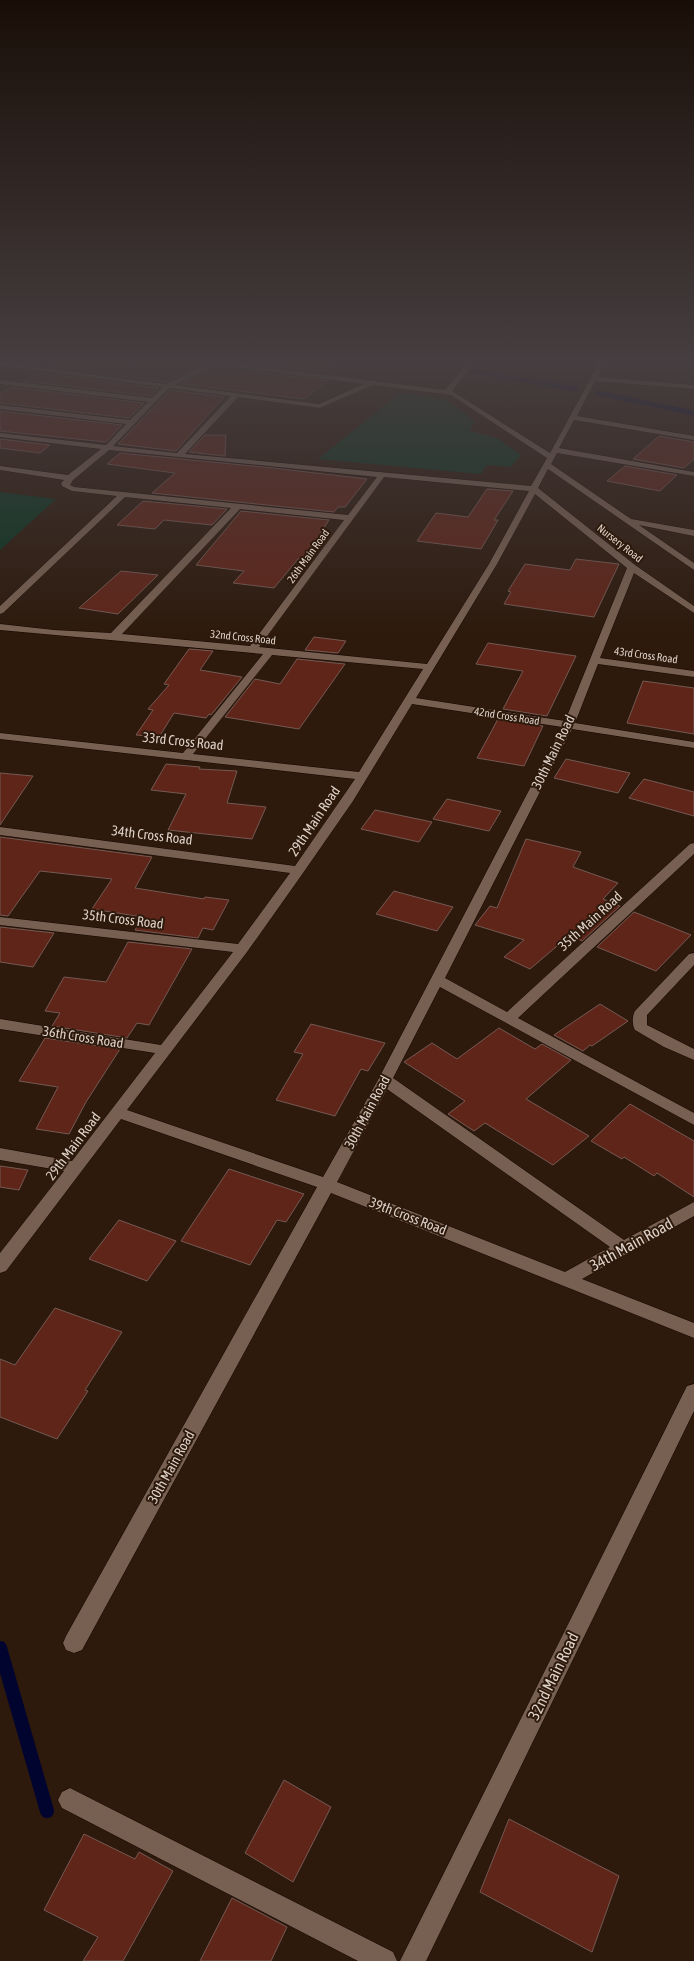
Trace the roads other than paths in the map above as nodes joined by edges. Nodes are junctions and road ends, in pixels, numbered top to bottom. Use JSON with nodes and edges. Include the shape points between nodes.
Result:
{"nodes":[{"id":1,"x":101,"y":453,"type":"edge"},
{"id":2,"x":148,"y":453,"type":"edge"},
{"id":3,"x":182,"y":453,"type":"edge"},
{"id":4,"x":545,"y":453,"type":"edge"},
{"id":5,"x":554,"y":453,"type":"edge"},
{"id":6,"x":179,"y":456,"type":"junction"},
{"id":7,"x":552,"y":457,"type":"junction"},
{"id":8,"x":0,"y":468,"type":"edge"},
{"id":9,"x":694,"y":474,"type":"edge"},
{"id":10,"x":382,"y":475,"type":"junction"},
{"id":11,"x":70,"y":478,"type":"junction"},
{"id":12,"x":534,"y":489,"type":"junction"},
{"id":13,"x":124,"y":494,"type":"junction"},
{"id":14,"x":238,"y":506,"type":"junction"},
{"id":15,"x":349,"y":518,"type":"junction"},
{"id":16,"x":627,"y":520,"type":"junction"},
{"id":17,"x":694,"y":532,"type":"edge"},
{"id":18,"x":632,"y":567,"type":"junction"},
{"id":19,"x":694,"y":567,"type":"edge"},
{"id":20,"x":694,"y":610,"type":"edge"},
{"id":21,"x":0,"y":611,"type":"edge"},
{"id":22,"x":0,"y":627,"type":"edge"},
{"id":23,"x":114,"y":636,"type":"junction"},
{"id":24,"x":252,"y":650,"type":"junction"},
{"id":25,"x":270,"y":652,"type":"junction"},
{"id":26,"x":594,"y":660,"type":"junction"},
{"id":27,"x":430,"y":667,"type":"junction"},
{"id":28,"x":694,"y":674,"type":"edge"},
{"id":29,"x":410,"y":700,"type":"junction"},
{"id":30,"x":568,"y":726,"type":"junction"},
{"id":31,"x":0,"y":736,"type":"edge"},
{"id":32,"x":694,"y":745,"type":"edge"},
{"id":33,"x":186,"y":756,"type":"junction"},
{"id":34,"x":362,"y":776,"type":"junction"},
{"id":35,"x":0,"y":831,"type":"edge"},
{"id":36,"x":694,"y":847,"type":"edge"},
{"id":37,"x":299,"y":870,"type":"junction"},
{"id":38,"x":0,"y":921,"type":"edge"},
{"id":39,"x":242,"y":949,"type":"junction"},
{"id":40,"x":694,"y":957,"type":"edge"},
{"id":41,"x":436,"y":980,"type":"junction"},
{"id":42,"x":508,"y":1019,"type":"junction"},
{"id":43,"x":0,"y":1024,"type":"edge"},
{"id":44,"x":165,"y":1050,"type":"junction"},
{"id":45,"x":694,"y":1055,"type":"edge"},
{"id":46,"x":385,"y":1080,"type":"junction"},
{"id":47,"x":117,"y":1112,"type":"junction"},
{"id":48,"x":694,"y":1120,"type":"edge"},
{"id":49,"x":0,"y":1154,"type":"edge"},
{"id":50,"x":75,"y":1167,"type":"junction"},
{"id":51,"x":328,"y":1185,"type":"junction"},
{"id":52,"x":694,"y":1208,"type":"edge"},
{"id":53,"x":623,"y":1248,"type":"junction"},
{"id":54,"x":0,"y":1266,"type":"edge"},
{"id":55,"x":568,"y":1279,"type":"junction"},
{"id":56,"x":694,"y":1331,"type":"edge"},
{"id":57,"x":694,"y":1392,"type":"edge"},
{"id":58,"x":74,"y":1643,"type":"dead end"},
{"id":59,"x":70,"y":1800,"type":"dead end"},
{"id":60,"x":384,"y":1961,"type":"edge"},
{"id":61,"x":413,"y":1961,"type":"edge"}],
"edges":[{"from":1,"to":11,"type":"street"},
{"from":2,"to":6,"type":"street"},
{"from":3,"to":6,"type":"street"},
{"from":4,"to":7,"type":"street"},
{"from":5,"to":7,"type":"street","name":"29th Main Road"},
{"from":6,"to":10,"type":"street"},
{"from":7,"to":9,"type":"street"},
{"from":7,"to":12,"type":"street","name":"29th Main Road"},
{"from":7,"to":16,"type":"street"},
{"from":8,"to":11,"type":"street"},
{"from":10,"to":12,"type":"street"},
{"from":10,"to":15,"type":"street","name":"26th Main Road"},
{"from":11,"to":13,"type":"street","via":[[65,483],[72,490]]},
{"from":12,"to":18,"type":"street","name":"Nursery Road"},
{"from":12,"to":27,"type":"street","name":"29th Main Road"},
{"from":13,"to":14,"type":"street"},
{"from":13,"to":21,"type":"street"},
{"from":14,"to":15,"type":"street"},
{"from":14,"to":23,"type":"street"},
{"from":15,"to":24,"type":"street","name":"26th Main Road"},
{"from":16,"to":17,"type":"street"},
{"from":16,"to":19,"type":"street"},
{"from":18,"to":20,"type":"street","name":"Nursery Road"},
{"from":18,"to":26,"type":"street","name":"30th Main Road"},
{"from":22,"to":23,"type":"street","name":"32nd Cross Road"},
{"from":23,"to":24,"type":"street","name":"32nd Cross Road"},
{"from":24,"to":25,"type":"street","name":"32nd Cross Road"},
{"from":25,"to":27,"type":"street","name":"32nd Cross Road"},
{"from":25,"to":33,"type":"street"},
{"from":26,"to":28,"type":"street","name":"43rd Cross Road"},
{"from":26,"to":30,"type":"street","name":"30th Main Road"},
{"from":27,"to":29,"type":"street","name":"29th Main Road"},
{"from":29,"to":30,"type":"street","name":"42nd Cross Road"},
{"from":29,"to":34,"type":"street","name":"29th Main Road"},
{"from":30,"to":32,"type":"street","name":"42nd Cross Road"},
{"from":30,"to":41,"type":"street","name":"30th Main Road"},
{"from":31,"to":33,"type":"street","name":"33rd Cross Road"},
{"from":33,"to":34,"type":"street","name":"33rd Cross Road"},
{"from":34,"to":37,"type":"street","name":"29th Main Road"},
{"from":35,"to":37,"type":"street","name":"34th Cross Road"},
{"from":36,"to":42,"type":"street","name":"35th Main Road"},
{"from":37,"to":39,"type":"street","name":"29th Main Road"},
{"from":38,"to":39,"type":"street","name":"35th Cross Road"},
{"from":39,"to":44,"type":"street","name":"29th Main Road"},
{"from":40,"to":45,"type":"street","via":[[640,1014],[640,1027]]},
{"from":41,"to":42,"type":"street"},
{"from":41,"to":46,"type":"street","name":"30th Main Road"},
{"from":42,"to":48,"type":"street"},
{"from":43,"to":44,"type":"street","name":"36th Cross Road"},
{"from":44,"to":47,"type":"street","name":"29th Main Road"},
{"from":46,"to":51,"type":"street","name":"30th Main Road"},
{"from":46,"to":53,"type":"street"},
{"from":47,"to":50,"type":"street","name":"29th Main Road"},
{"from":47,"to":51,"type":"street","name":"39th Cross Road"},
{"from":49,"to":50,"type":"street"},
{"from":50,"to":54,"type":"street","name":"29th Main Road"},
{"from":51,"to":55,"type":"street","name":"39th Cross Road"},
{"from":51,"to":58,"type":"street","name":"30th Main Road"},
{"from":52,"to":53,"type":"street","name":"34th Main Road"},
{"from":53,"to":55,"type":"street","name":"34th Main Road"},
{"from":55,"to":56,"type":"street","name":"39th Cross Road"},
{"from":57,"to":61,"type":"street","name":"32nd Main Road"},
{"from":59,"to":60,"type":"street"}]}
